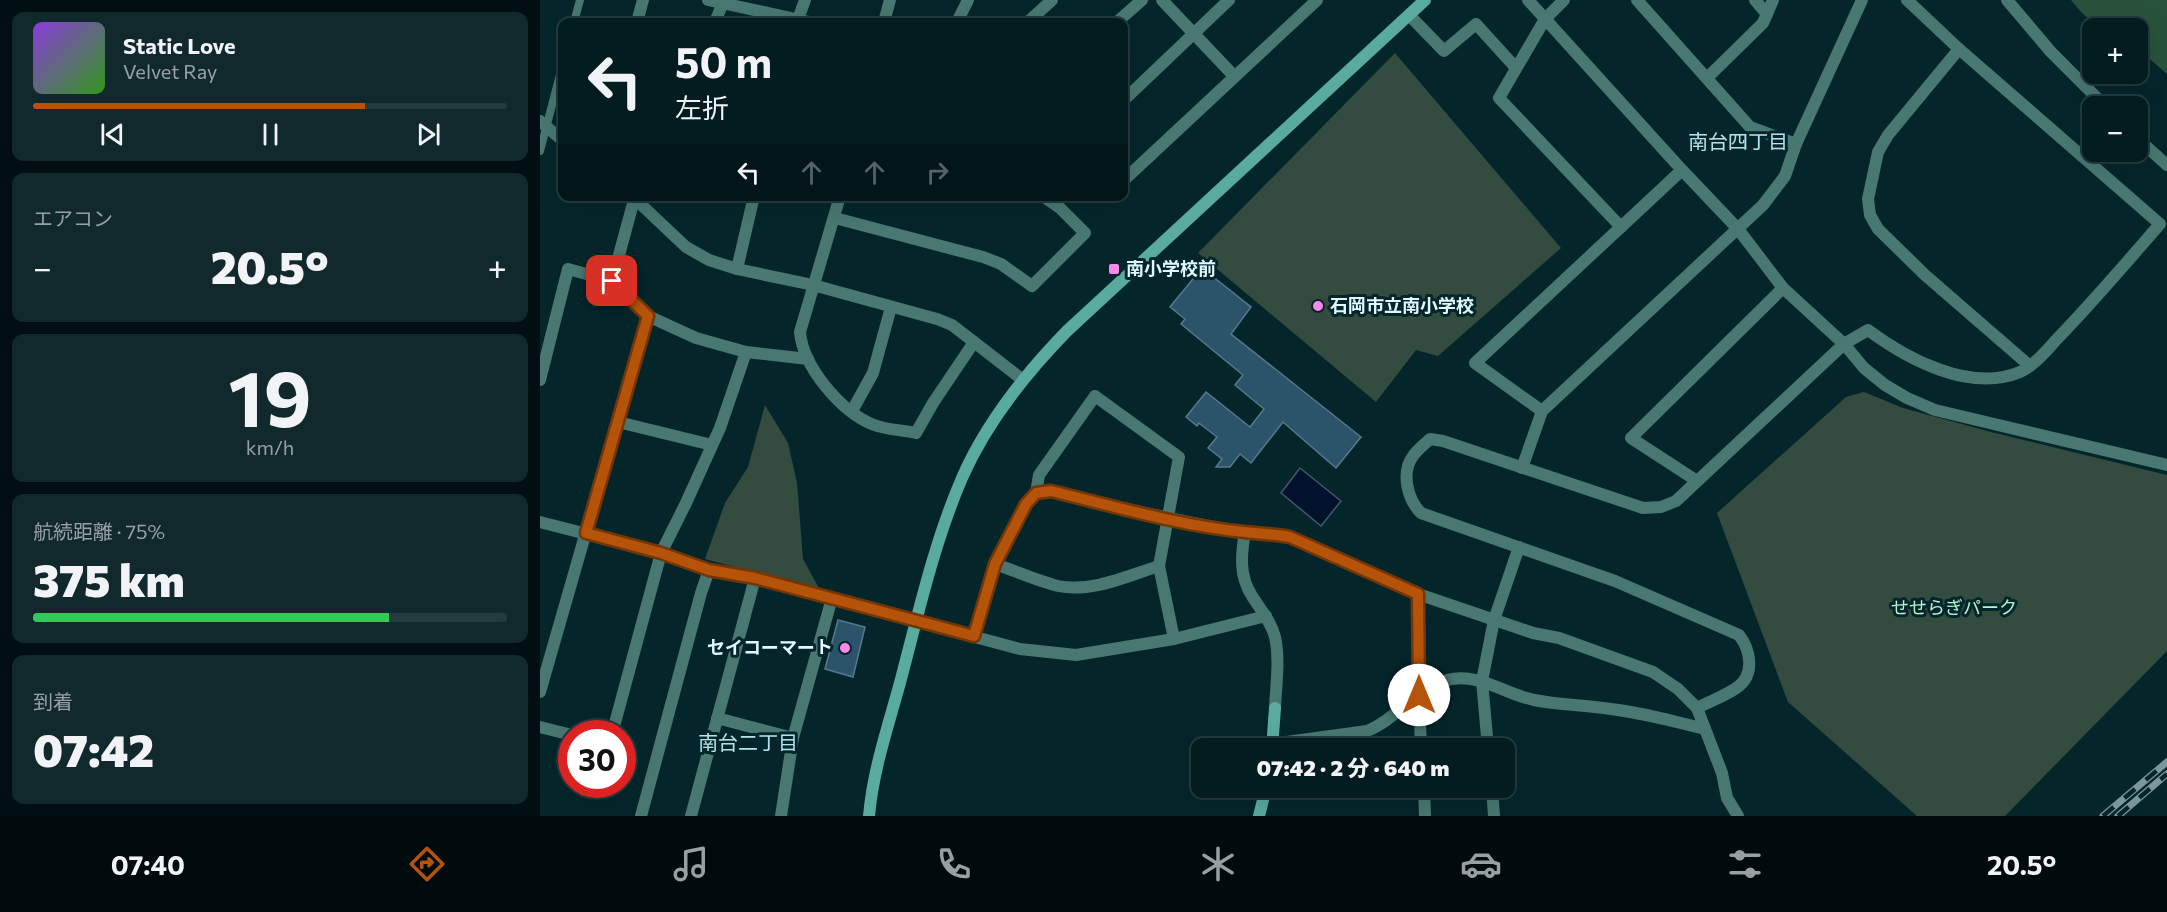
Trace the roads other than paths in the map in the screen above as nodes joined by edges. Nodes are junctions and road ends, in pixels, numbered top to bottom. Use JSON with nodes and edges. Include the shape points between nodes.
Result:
{"nodes":[{"id":1,"x":580,"y":0,"type":"edge"},
{"id":2,"x":643,"y":0,"type":"edge"},
{"id":3,"x":708,"y":0,"type":"edge"},
{"id":4,"x":805,"y":0,"type":"edge"},
{"id":5,"x":890,"y":0,"type":"edge"},
{"id":6,"x":968,"y":0,"type":"edge"},
{"id":7,"x":1052,"y":0,"type":"edge"},
{"id":8,"x":1142,"y":0,"type":"edge"},
{"id":9,"x":1162,"y":0,"type":"edge"},
{"id":10,"x":1229,"y":0,"type":"edge"},
{"id":11,"x":1317,"y":0,"type":"edge"},
{"id":12,"x":1425,"y":0,"type":"edge"},
{"id":13,"x":1528,"y":0,"type":"edge"},
{"id":14,"x":1564,"y":0,"type":"edge"},
{"id":15,"x":1637,"y":0,"type":"edge"},
{"id":16,"x":1755,"y":0,"type":"edge"},
{"id":17,"x":1773,"y":0,"type":"edge"},
{"id":18,"x":1862,"y":0,"type":"edge"},
{"id":19,"x":1907,"y":0,"type":"edge"},
{"id":20,"x":2007,"y":0,"type":"edge"},
{"id":21,"x":724,"y":2,"type":"edge"},
{"id":22,"x":1767,"y":14,"type":"junction"},
{"id":23,"x":1410,"y":15,"type":"junction"},
{"id":24,"x":575,"y":18,"type":"edge"},
{"id":25,"x":638,"y":18,"type":"edge"},
{"id":26,"x":717,"y":18,"type":"edge"},
{"id":27,"x":789,"y":18,"type":"edge"},
{"id":28,"x":802,"y":18,"type":"edge"},
{"id":29,"x":885,"y":18,"type":"edge"},
{"id":30,"x":959,"y":18,"type":"edge"},
{"id":31,"x":1032,"y":18,"type":"edge"},
{"id":32,"x":1122,"y":18,"type":"edge"},
{"id":33,"x":1545,"y":19,"type":"junction"},
{"id":34,"x":1193,"y":33,"type":"junction"},
{"id":35,"x":1959,"y":49,"type":"junction"},
{"id":36,"x":1516,"y":68,"type":"junction"},
{"id":37,"x":1234,"y":76,"type":"junction"},
{"id":38,"x":1707,"y":78,"type":"junction"},
{"id":39,"x":558,"y":79,"type":"edge"},
{"id":40,"x":1128,"y":96,"type":"edge"},
{"id":41,"x":2095,"y":96,"type":"edge"},
{"id":42,"x":543,"y":124,"type":"edge"},
{"id":43,"x":558,"y":137,"type":"edge"},
{"id":44,"x":1796,"y":144,"type":"junction"},
{"id":45,"x":2148,"y":148,"type":"edge"},
{"id":46,"x":540,"y":151,"type":"edge"},
{"id":47,"x":2167,"y":165,"type":"edge"},
{"id":48,"x":1682,"y":170,"type":"junction"},
{"id":49,"x":1128,"y":176,"type":"edge"},
{"id":50,"x":633,"y":201,"type":"edge"},
{"id":51,"x":638,"y":201,"type":"edge"},
{"id":52,"x":753,"y":201,"type":"edge"},
{"id":53,"x":839,"y":201,"type":"edge"},
{"id":54,"x":1050,"y":201,"type":"edge"},
{"id":55,"x":835,"y":218,"type":"junction"},
{"id":56,"x":1621,"y":227,"type":"junction"},
{"id":57,"x":1738,"y":229,"type":"junction"},
{"id":58,"x":737,"y":269,"type":"junction"},
{"id":59,"x":612,"y":281,"type":"junction"},
{"id":60,"x":813,"y":285,"type":"junction"},
{"id":61,"x":1783,"y":288,"type":"junction"},
{"id":62,"x":891,"y":307,"type":"junction"},
{"id":63,"x":648,"y":316,"type":"junction"},
{"id":64,"x":974,"y":342,"type":"junction"},
{"id":65,"x":1844,"y":344,"type":"junction"},
{"id":66,"x":746,"y":352,"type":"junction"},
{"id":67,"x":808,"y":359,"type":"junction"},
{"id":68,"x":2030,"y":366,"type":"junction"},
{"id":69,"x":540,"y":380,"type":"edge"},
{"id":70,"x":1023,"y":380,"type":"junction"},
{"id":71,"x":852,"y":411,"type":"junction"},
{"id":72,"x":1542,"y":411,"type":"junction"},
{"id":73,"x":618,"y":422,"type":"junction"},
{"id":74,"x":712,"y":446,"type":"junction"},
{"id":75,"x":2167,"y":465,"type":"edge"},
{"id":76,"x":1522,"y":468,"type":"junction"},
{"id":77,"x":1697,"y":481,"type":"junction"},
{"id":78,"x":1036,"y":493,"type":"junction"},
{"id":79,"x":1169,"y":518,"type":"junction"},
{"id":80,"x":540,"y":522,"type":"edge"},
{"id":81,"x":1245,"y":532,"type":"junction"},
{"id":82,"x":586,"y":533,"type":"junction"},
{"id":83,"x":1519,"y":547,"type":"junction"},
{"id":84,"x":661,"y":553,"type":"junction"},
{"id":85,"x":995,"y":564,"type":"junction"},
{"id":86,"x":1159,"y":566,"type":"junction"},
{"id":87,"x":709,"y":570,"type":"junction"},
{"id":88,"x":755,"y":578,"type":"junction"},
{"id":89,"x":1418,"y":594,"type":"junction"},
{"id":90,"x":832,"y":598,"type":"junction"},
{"id":91,"x":1266,"y":616,"type":"junction"},
{"id":92,"x":916,"y":620,"type":"junction"},
{"id":93,"x":1494,"y":620,"type":"junction"},
{"id":94,"x":974,"y":636,"type":"junction"},
{"id":95,"x":1174,"y":639,"type":"junction"},
{"id":96,"x":1482,"y":681,"type":"junction"},
{"id":97,"x":540,"y":693,"type":"edge"},
{"id":98,"x":1419,"y":695,"type":"junction"},
{"id":99,"x":1697,"y":708,"type":"junction"},
{"id":100,"x":717,"y":718,"type":"junction"},
{"id":101,"x":616,"y":720,"type":"edge"},
{"id":102,"x":540,"y":728,"type":"edge"},
{"id":103,"x":1705,"y":729,"type":"junction"},
{"id":104,"x":558,"y":732,"type":"edge"},
{"id":105,"x":793,"y":738,"type":"junction"},
{"id":106,"x":1273,"y":738,"type":"edge"},
{"id":107,"x":1323,"y":738,"type":"edge"},
{"id":108,"x":1421,"y":738,"type":"edge"},
{"id":109,"x":1487,"y":738,"type":"edge"},
{"id":110,"x":1264,"y":798,"type":"edge"},
{"id":111,"x":1424,"y":798,"type":"edge"},
{"id":112,"x":1493,"y":798,"type":"edge"},
{"id":113,"x":641,"y":816,"type":"edge"},
{"id":114,"x":691,"y":816,"type":"edge"},
{"id":115,"x":781,"y":816,"type":"edge"},
{"id":116,"x":869,"y":816,"type":"edge"},
{"id":117,"x":1259,"y":816,"type":"edge"},
{"id":118,"x":1425,"y":816,"type":"edge"},
{"id":119,"x":1494,"y":816,"type":"edge"},
{"id":120,"x":1738,"y":816,"type":"edge"}],
"edges":[{"from":1,"to":24,"type":"lane"},
{"from":2,"to":25,"type":"street"},
{"from":3,"to":21,"type":"street"},
{"from":4,"to":28,"type":"street"},
{"from":5,"to":29,"type":"street"},
{"from":6,"to":30,"type":"street"},
{"from":7,"to":31,"type":"street"},
{"from":8,"to":32,"type":"street"},
{"from":9,"to":34,"type":"street"},
{"from":10,"to":34,"type":"street"},
{"from":11,"to":37,"type":"street"},
{"from":12,"to":23,"type":"street"},
{"from":13,"to":33,"type":"street"},
{"from":14,"to":33,"type":"street"},
{"from":15,"to":38,"type":"street"},
{"from":16,"to":22,"type":"street"},
{"from":17,"to":22,"type":"street"},
{"from":18,"to":44,"type":"street"},
{"from":19,"to":35,"type":"street"},
{"from":20,"to":41,"type":"street"},
{"from":21,"to":26,"type":"street"},
{"from":21,"to":27,"type":"street"},
{"from":22,"to":38,"type":"street","via":[[1763,23]]},
{"from":23,"to":36,"type":"street","via":[[1444,51],[1476,24]]},
{"from":23,"to":70,"type":"street","via":[[1067,331]]},
{"from":33,"to":36,"type":"street"},
{"from":33,"to":48,"type":"street"},
{"from":34,"to":37,"type":"street"},
{"from":34,"to":40,"type":"street"},
{"from":35,"to":68,"type":"street","via":[[1878,152],[1868,199],[1870,215],[1878,229],[1925,275]]},
{"from":35,"to":68,"type":"street","via":[[2160,224],[2084,312]]},
{"from":36,"to":56,"type":"street","via":[[1499,98]]},
{"from":37,"to":49,"type":"street"},
{"from":38,"to":44,"type":"street","via":[[1750,127]]},
{"from":39,"to":42,"type":"lane"},
{"from":42,"to":43,"type":"street"},
{"from":42,"to":46,"type":"lane"},
{"from":44,"to":57,"type":"street","via":[[1785,176]]},
{"from":45,"to":47,"type":"street"},
{"from":48,"to":56,"type":"street"},
{"from":48,"to":57,"type":"street"},
{"from":50,"to":59,"type":"street"},
{"from":51,"to":58,"type":"street","via":[[686,247]]},
{"from":52,"to":58,"type":"street"},
{"from":53,"to":55,"type":"street"},
{"from":54,"to":55,"type":"street","via":[[1085,233],[1032,286],[982,256]]},
{"from":55,"to":60,"type":"street"},
{"from":56,"to":72,"type":"street","via":[[1475,363]]},
{"from":57,"to":61,"type":"street"},
{"from":57,"to":72,"type":"street"},
{"from":58,"to":60,"type":"street"},
{"from":59,"to":63,"type":"street"},
{"from":59,"to":69,"type":"street","via":[[568,269]]},
{"from":60,"to":62,"type":"street"},
{"from":60,"to":67,"type":"street","via":[[800,332]]},
{"from":61,"to":65,"type":"street"},
{"from":61,"to":77,"type":"street","via":[[1631,438]]},
{"from":62,"to":64,"type":"street","via":[[952,325]]},
{"from":62,"to":71,"type":"street","via":[[873,373]]},
{"from":63,"to":66,"type":"street","via":[[696,338]]},
{"from":63,"to":73,"type":"street"},
{"from":64,"to":70,"type":"street"},
{"from":64,"to":71,"type":"street","via":[[916,433],[874,425]]},
{"from":65,"to":68,"type":"street","via":[[1868,330],[1921,363],[1969,376],[1999,377]]},
{"from":65,"to":75,"type":"street","via":[[1885,386],[1935,410]]},
{"from":65,"to":77,"type":"street"},
{"from":66,"to":67,"type":"street"},
{"from":66,"to":74,"type":"street"},
{"from":67,"to":71,"type":"street","via":[[835,398]]},
{"from":70,"to":92,"type":"street","via":[[990,427],[963,476],[933,557]]},
{"from":72,"to":76,"type":"street"},
{"from":73,"to":74,"type":"street"},
{"from":73,"to":82,"type":"street"},
{"from":74,"to":84,"type":"street"},
{"from":76,"to":77,"type":"street","via":[[1643,508],[1676,501]]},
{"from":76,"to":83,"type":"street","via":[[1430,439],[1412,456],[1407,473],[1407,488],[1413,505],[1421,513]]},
{"from":78,"to":79,"type":"street","via":[[1051,491]]},
{"from":78,"to":79,"type":"street","via":[[1039,475],[1095,396],[1179,457]]},
{"from":78,"to":85,"type":"street","via":[[1026,504]]},
{"from":79,"to":81,"type":"street"},
{"from":79,"to":86,"type":"street"},
{"from":80,"to":82,"type":"street"},
{"from":81,"to":89,"type":"street","via":[[1290,537]]},
{"from":81,"to":91,"type":"street","via":[[1243,578]]},
{"from":82,"to":84,"type":"street"},
{"from":82,"to":97,"type":"street"},
{"from":83,"to":93,"type":"street"},
{"from":83,"to":99,"type":"street","via":[[1615,581],[1739,634],[1750,657],[1741,685]]},
{"from":84,"to":87,"type":"street"},
{"from":84,"to":101,"type":"street"},
{"from":85,"to":86,"type":"street","via":[[1058,586],[1080,587],[1105,584]]},
{"from":85,"to":94,"type":"street"},
{"from":86,"to":95,"type":"street"},
{"from":87,"to":88,"type":"street"},
{"from":87,"to":113,"type":"street"},
{"from":88,"to":90,"type":"street"},
{"from":88,"to":100,"type":"street"},
{"from":89,"to":93,"type":"street"},
{"from":89,"to":98,"type":"street"},
{"from":90,"to":92,"type":"street"},
{"from":90,"to":105,"type":"street"},
{"from":91,"to":95,"type":"street"},
{"from":91,"to":106,"type":"street","via":[[1275,637]]},
{"from":92,"to":94,"type":"street"},
{"from":92,"to":116,"type":"street","via":[[877,767]]},
{"from":93,"to":96,"type":"street"},
{"from":93,"to":99,"type":"street","via":[[1559,638],[1653,672]]},
{"from":94,"to":95,"type":"street","via":[[1020,649],[1076,655]]},
{"from":96,"to":98,"type":"street","via":[[1463,677],[1448,680]]},
{"from":96,"to":103,"type":"street","via":[[1533,700],[1614,709]]},
{"from":96,"to":109,"type":"street"},
{"from":98,"to":107,"type":"street","via":[[1380,726]]},
{"from":98,"to":108,"type":"street"},
{"from":99,"to":103,"type":"street"},
{"from":100,"to":105,"type":"street"},
{"from":100,"to":114,"type":"street"},
{"from":102,"to":104,"type":"street"},
{"from":103,"to":120,"type":"street","via":[[1727,798]]},
{"from":105,"to":115,"type":"street"},
{"from":110,"to":117,"type":"street"},
{"from":111,"to":118,"type":"street"},
{"from":112,"to":119,"type":"street"}]}
